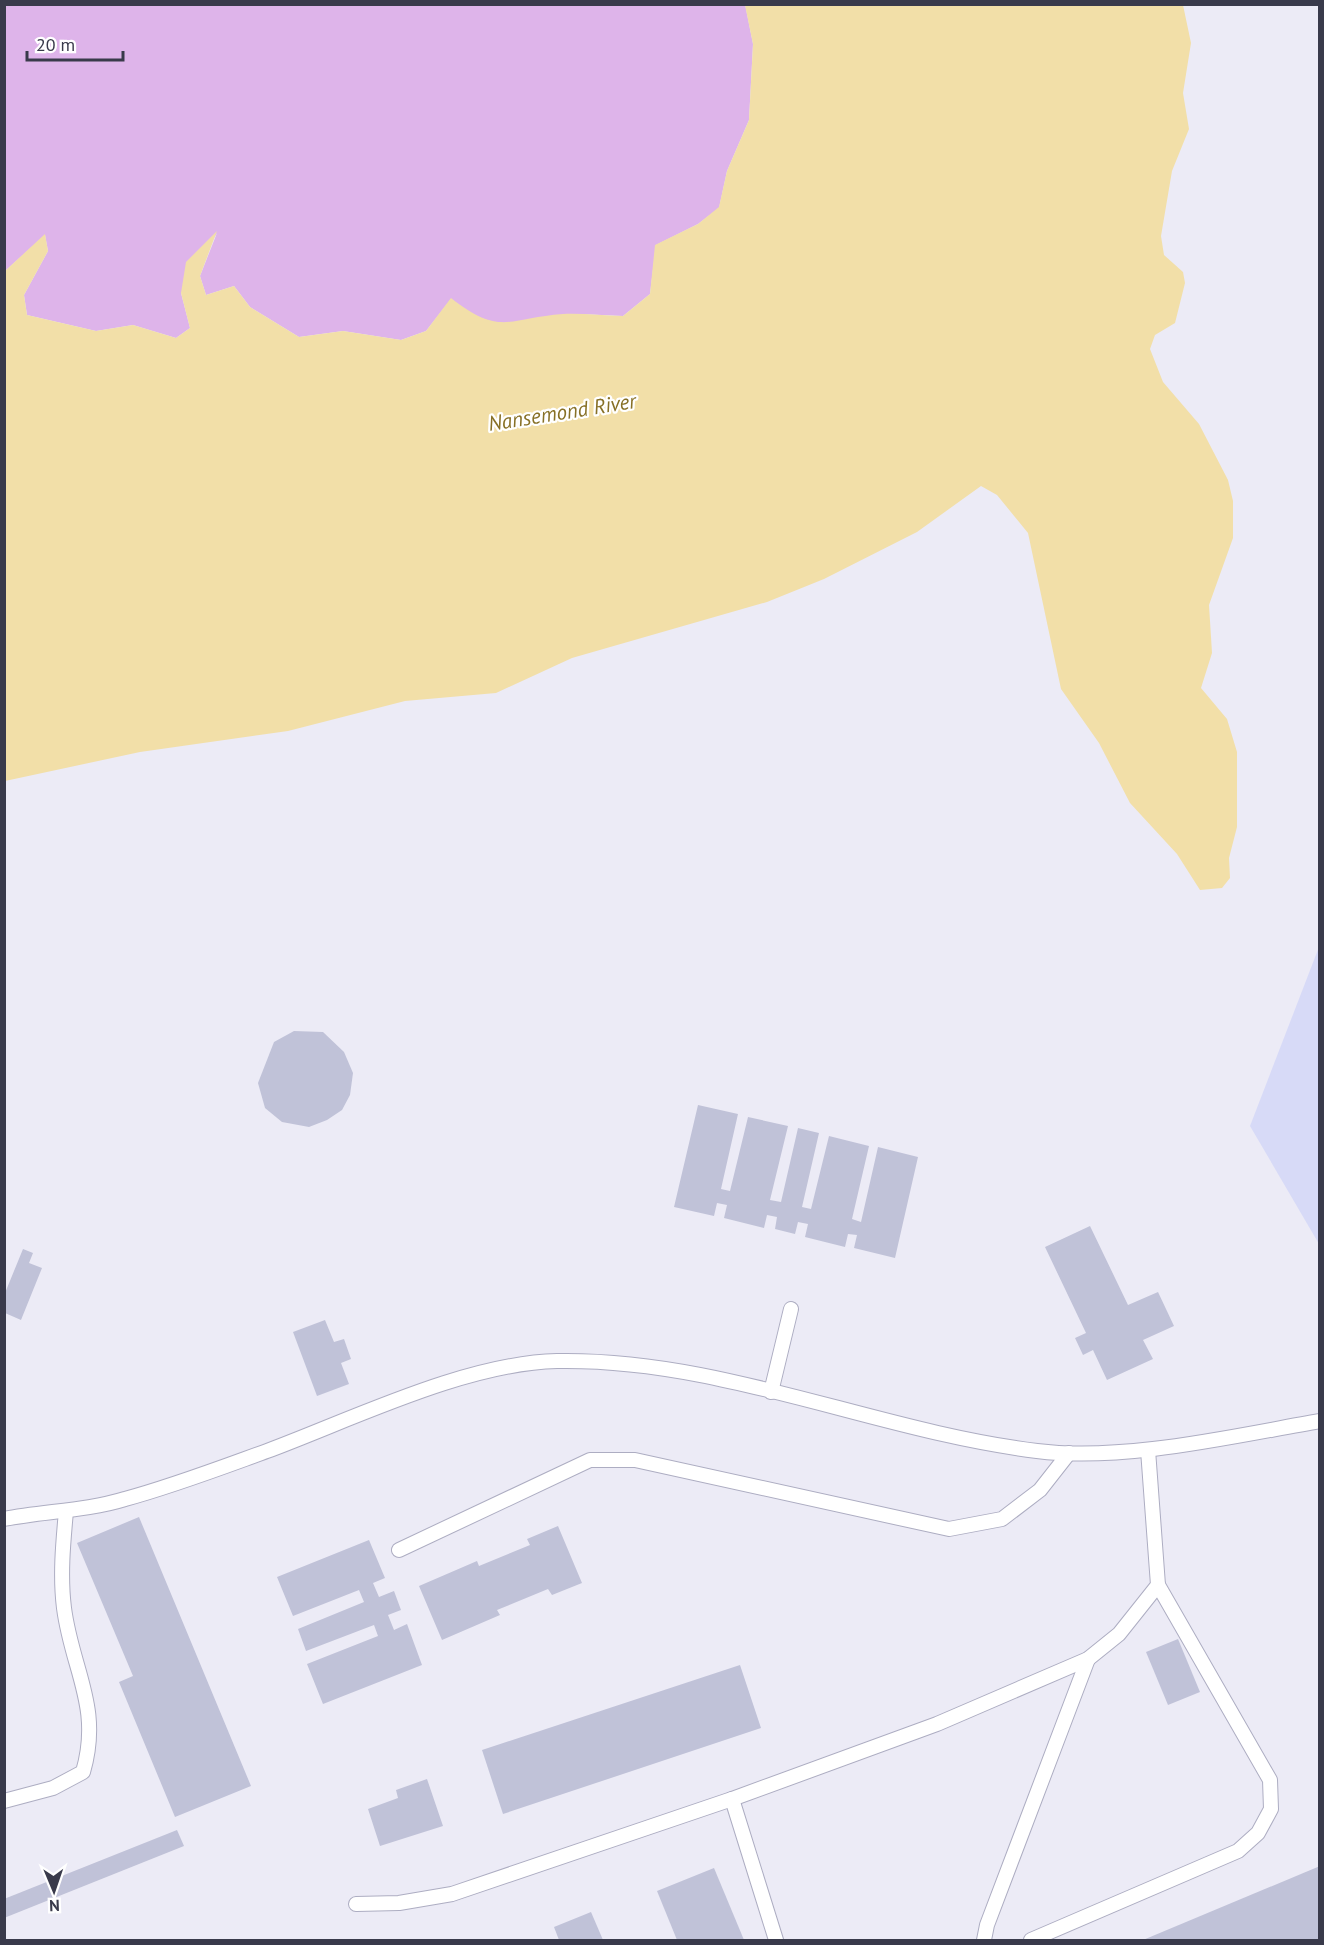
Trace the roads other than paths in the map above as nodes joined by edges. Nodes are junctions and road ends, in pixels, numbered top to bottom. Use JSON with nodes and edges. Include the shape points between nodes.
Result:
{"nodes":[{"id":1,"x":791,"y":1309,"type":"dead end"},
{"id":2,"x":771,"y":1392,"type":"junction"},
{"id":3,"x":1320,"y":1421,"type":"edge"},
{"id":4,"x":1148,"y":1450,"type":"junction"},
{"id":5,"x":1069,"y":1453,"type":"junction"},
{"id":6,"x":66,"y":1511,"type":"junction"},
{"id":7,"x":4,"y":1519,"type":"edge"},
{"id":8,"x":399,"y":1550,"type":"dead end"},
{"id":9,"x":1158,"y":1585,"type":"junction"},
{"id":10,"x":1088,"y":1659,"type":"junction"},
{"id":11,"x":732,"y":1799,"type":"junction"},
{"id":12,"x":4,"y":1801,"type":"edge"},
{"id":13,"x":356,"y":1904,"type":"dead end"},
{"id":14,"x":776,"y":1941,"type":"edge"},
{"id":15,"x":984,"y":1941,"type":"edge"},
{"id":16,"x":1031,"y":1941,"type":"edge"}],
"edges":[{"from":1,"to":2,"type":"lane"},
{"from":2,"to":5,"type":"lane","via":[[927,1431],[1038,1452]]},
{"from":2,"to":6,"type":"lane","via":[[683,1370],[602,1361],[552,1361],[496,1369],[123,1500]]},
{"from":3,"to":4,"type":"lane"},
{"from":4,"to":5,"type":"lane"},
{"from":4,"to":9,"type":"lane"},
{"from":5,"to":8,"type":"lane","via":[[1041,1490],[1002,1520],[949,1529],[635,1460],[590,1460]]},
{"from":6,"to":7,"type":"lane"},
{"from":6,"to":12,"type":"lane","via":[[61,1570],[64,1610],[91,1724],[90,1747],[83,1772],[53,1788]]},
{"from":9,"to":10,"type":"lane","via":[[1119,1634]]},
{"from":9,"to":16,"type":"lane","via":[[1270,1780],[1271,1809],[1258,1833],[1238,1851]]},
{"from":10,"to":11,"type":"lane","via":[[937,1724]]},
{"from":10,"to":15,"type":"lane"},
{"from":11,"to":13,"type":"lane","via":[[452,1894],[399,1903]]},
{"from":11,"to":14,"type":"lane"}]}
